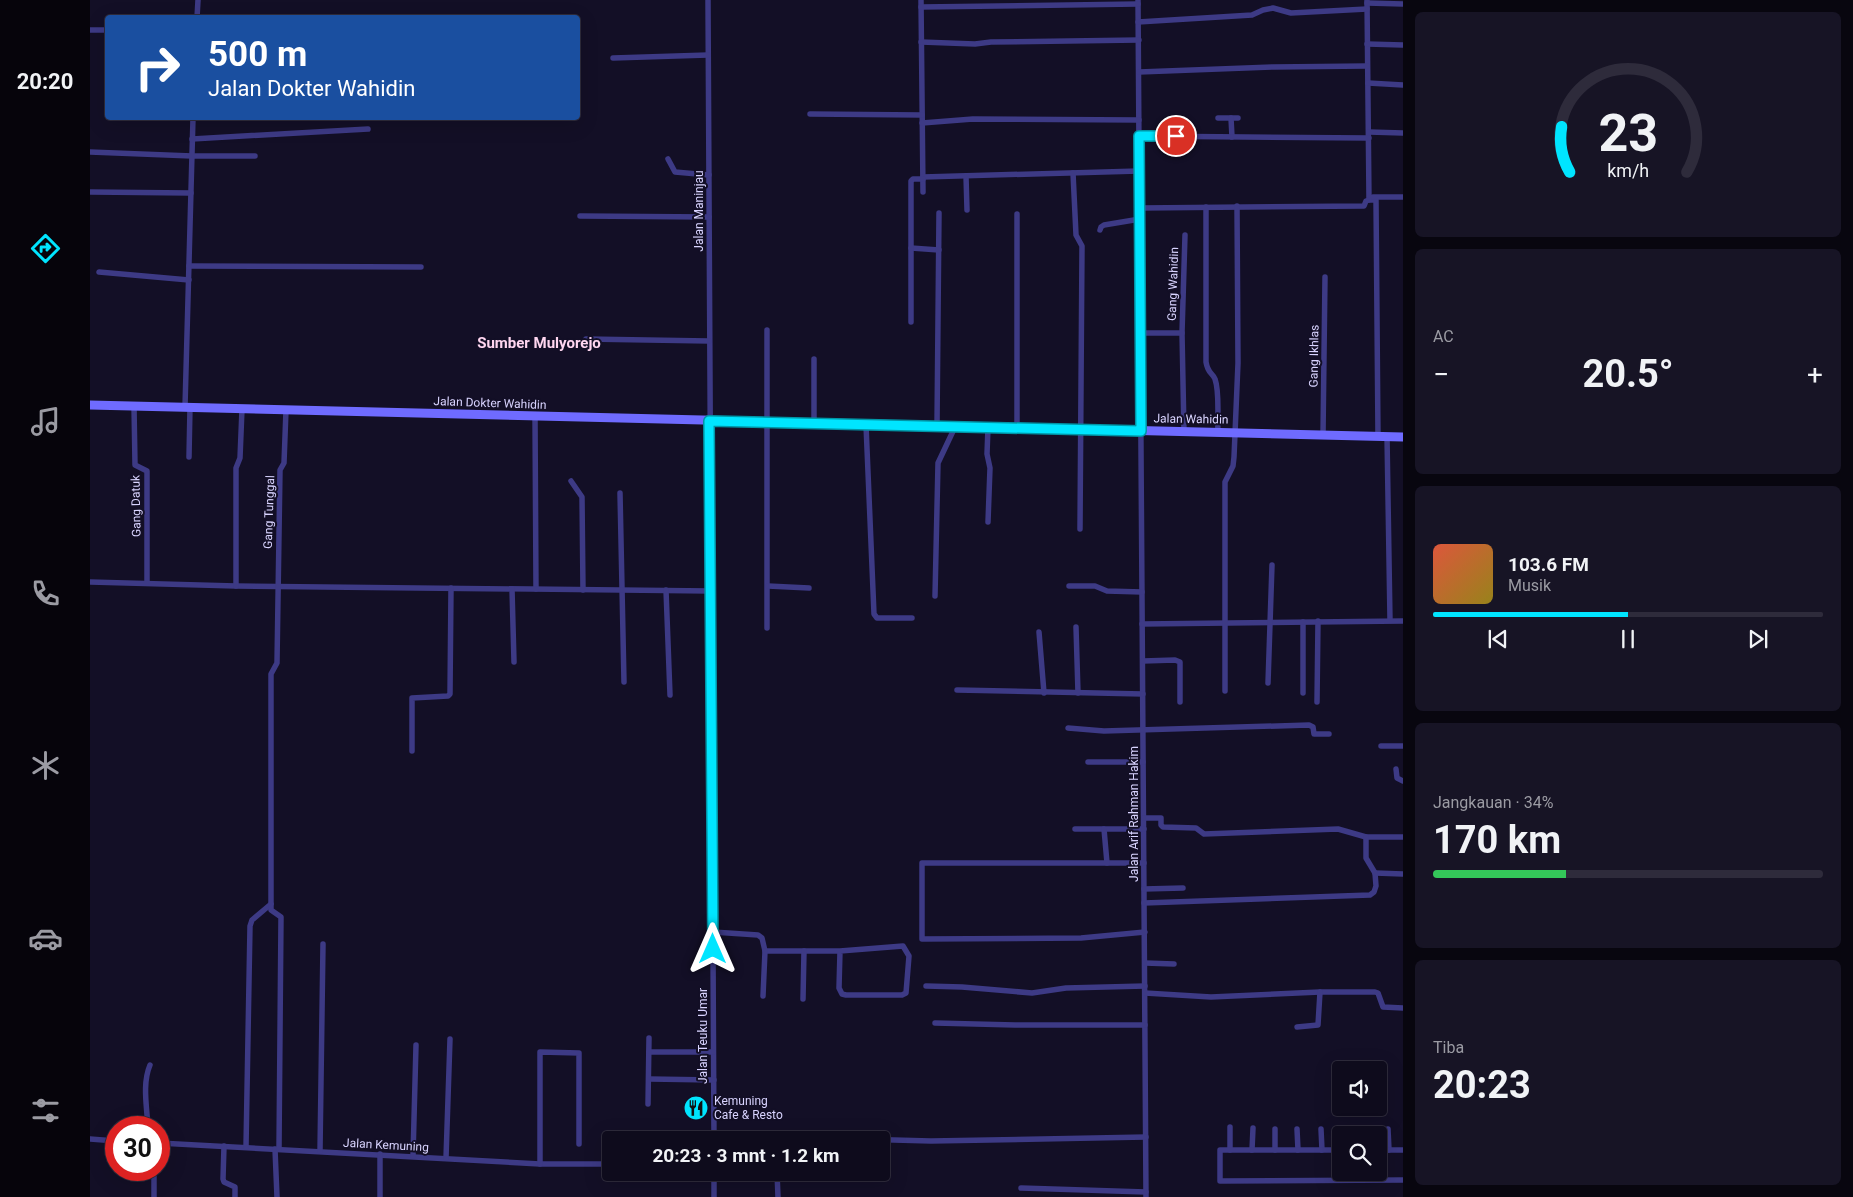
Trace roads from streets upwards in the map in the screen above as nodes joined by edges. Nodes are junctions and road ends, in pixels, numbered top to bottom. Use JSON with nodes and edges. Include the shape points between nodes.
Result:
{"nodes":[{"id":1,"x":198,"y":0,"type":"edge"},
{"id":2,"x":708,"y":0,"type":"edge"},
{"id":3,"x":1138,"y":2,"type":"edge"},
{"id":4,"x":921,"y":3,"type":"edge"},
{"id":5,"x":1367,"y":4,"type":"edge"},
{"id":6,"x":1403,"y":4,"type":"edge"},
{"id":7,"x":197,"y":15,"type":"edge"},
{"id":8,"x":1138,"y":22,"type":"junction"},
{"id":9,"x":90,"y":30,"type":"edge"},
{"id":10,"x":105,"y":30,"type":"edge"},
{"id":11,"x":1138,"y":40,"type":"junction"},
{"id":12,"x":921,"y":42,"type":"junction"},
{"id":13,"x":1367,"y":44,"type":"junction"},
{"id":14,"x":1403,"y":45,"type":"edge"},
{"id":15,"x":708,"y":54,"type":"junction"},
{"id":16,"x":613,"y":58,"type":"dead end"},
{"id":17,"x":1367,"y":66,"type":"junction"},
{"id":18,"x":1139,"y":72,"type":"junction"},
{"id":19,"x":1368,"y":83,"type":"junction"},
{"id":20,"x":1403,"y":85,"type":"edge"},
{"id":21,"x":810,"y":114,"type":"dead end"},
{"id":22,"x":922,"y":114,"type":"junction"},
{"id":23,"x":1218,"y":118,"type":"dead end"},
{"id":24,"x":193,"y":120,"type":"edge"},
{"id":25,"x":1139,"y":120,"type":"junction"},
{"id":26,"x":922,"y":123,"type":"junction"},
{"id":27,"x":368,"y":130,"type":"dead end"},
{"id":28,"x":1403,"y":133,"type":"edge"},
{"id":29,"x":1369,"y":135,"type":"junction"},
{"id":30,"x":1139,"y":136,"type":"junction"},
{"id":31,"x":1232,"y":137,"type":"junction"},
{"id":32,"x":192,"y":139,"type":"junction"},
{"id":33,"x":90,"y":152,"type":"edge"},
{"id":34,"x":192,"y":156,"type":"junction"},
{"id":35,"x":255,"y":156,"type":"dead end"},
{"id":36,"x":668,"y":159,"type":"dead end"},
{"id":37,"x":1140,"y":171,"type":"junction"},
{"id":38,"x":1073,"y":173,"type":"junction"},
{"id":39,"x":709,"y":175,"type":"junction"},
{"id":40,"x":966,"y":176,"type":"junction"},
{"id":41,"x":923,"y":178,"type":"junction"},
{"id":42,"x":90,"y":192,"type":"edge"},
{"id":43,"x":923,"y":192,"type":"dead end"},
{"id":44,"x":191,"y":194,"type":"junction"},
{"id":45,"x":1403,"y":197,"type":"edge"},
{"id":46,"x":1369,"y":198,"type":"junction"},
{"id":47,"x":1236,"y":206,"type":"junction"},
{"id":48,"x":1206,"y":207,"type":"junction"},
{"id":49,"x":1140,"y":208,"type":"junction"},
{"id":50,"x":967,"y":210,"type":"dead end"},
{"id":51,"x":939,"y":213,"type":"dead end"},
{"id":52,"x":1017,"y":214,"type":"dead end"},
{"id":53,"x":580,"y":216,"type":"dead end"},
{"id":54,"x":709,"y":217,"type":"junction"},
{"id":55,"x":1140,"y":219,"type":"junction"},
{"id":56,"x":1100,"y":230,"type":"dead end"},
{"id":57,"x":1185,"y":235,"type":"dead end"},
{"id":58,"x":911,"y":248,"type":"junction"},
{"id":59,"x":939,"y":250,"type":"junction"},
{"id":60,"x":189,"y":266,"type":"junction"},
{"id":61,"x":421,"y":267,"type":"dead end"},
{"id":62,"x":99,"y":272,"type":"dead end"},
{"id":63,"x":1325,"y":277,"type":"dead end"},
{"id":64,"x":189,"y":280,"type":"junction"},
{"id":65,"x":911,"y":322,"type":"dead end"},
{"id":66,"x":767,"y":330,"type":"dead end"},
{"id":67,"x":1140,"y":333,"type":"junction"},
{"id":68,"x":1182,"y":333,"type":"junction"},
{"id":69,"x":586,"y":339,"type":"dead end"},
{"id":70,"x":709,"y":341,"type":"junction"},
{"id":71,"x":814,"y":359,"type":"dead end"},
{"id":72,"x":90,"y":405,"type":"edge"},
{"id":73,"x":134,"y":406,"type":"junction"},
{"id":74,"x":187,"y":407,"type":"junction"},
{"id":75,"x":242,"y":409,"type":"junction"},
{"id":76,"x":286,"y":410,"type":"junction"},
{"id":77,"x":535,"y":416,"type":"junction"},
{"id":78,"x":709,"y":421,"type":"junction"},
{"id":79,"x":768,"y":422,"type":"junction"},
{"id":80,"x":814,"y":424,"type":"junction"},
{"id":81,"x":866,"y":425,"type":"junction"},
{"id":82,"x":889,"y":425,"type":"joint"},
{"id":83,"x":937,"y":426,"type":"junction"},
{"id":84,"x":955,"y":427,"type":"junction"},
{"id":85,"x":988,"y":427,"type":"junction"},
{"id":86,"x":1017,"y":428,"type":"junction"},
{"id":87,"x":1080,"y":430,"type":"junction"},
{"id":88,"x":1141,"y":431,"type":"junction"},
{"id":89,"x":1184,"y":432,"type":"junction"},
{"id":90,"x":1218,"y":433,"type":"junction"},
{"id":91,"x":1234,"y":433,"type":"junction"},
{"id":92,"x":1322,"y":435,"type":"junction"},
{"id":93,"x":1383,"y":436,"type":"junction"},
{"id":94,"x":1403,"y":437,"type":"edge"},
{"id":95,"x":189,"y":457,"type":"dead end"},
{"id":96,"x":571,"y":481,"type":"dead end"},
{"id":97,"x":620,"y":493,"type":"dead end"},
{"id":98,"x":988,"y":522,"type":"dead end"},
{"id":99,"x":1080,"y":529,"type":"dead end"},
{"id":100,"x":1272,"y":564,"type":"dead end"},
{"id":101,"x":90,"y":582,"type":"edge"},
{"id":102,"x":147,"y":583,"type":"junction"},
{"id":103,"x":236,"y":586,"type":"junction"},
{"id":104,"x":277,"y":586,"type":"junction"},
{"id":105,"x":768,"y":586,"type":"junction"},
{"id":106,"x":1069,"y":586,"type":"dead end"},
{"id":107,"x":451,"y":588,"type":"junction"},
{"id":108,"x":809,"y":588,"type":"dead end"},
{"id":109,"x":512,"y":589,"type":"junction"},
{"id":110,"x":536,"y":589,"type":"junction"},
{"id":111,"x":584,"y":590,"type":"junction"},
{"id":112,"x":623,"y":590,"type":"junction"},
{"id":113,"x":666,"y":590,"type":"junction"},
{"id":114,"x":710,"y":591,"type":"junction"},
{"id":115,"x":1142,"y":592,"type":"junction"},
{"id":116,"x":934,"y":596,"type":"dead end"},
{"id":117,"x":912,"y":618,"type":"dead end"},
{"id":118,"x":1390,"y":620,"type":"junction"},
{"id":119,"x":1318,"y":621,"type":"junction"},
{"id":120,"x":1403,"y":621,"type":"edge"},
{"id":121,"x":1269,"y":622,"type":"junction"},
{"id":122,"x":1303,"y":622,"type":"junction"},
{"id":123,"x":1224,"y":623,"type":"junction"},
{"id":124,"x":1142,"y":624,"type":"junction"},
{"id":125,"x":1076,"y":627,"type":"dead end"},
{"id":126,"x":768,"y":628,"type":"dead end"},
{"id":127,"x":1039,"y":632,"type":"dead end"},
{"id":128,"x":1143,"y":661,"type":"junction"},
{"id":129,"x":514,"y":662,"type":"dead end"},
{"id":130,"x":624,"y":682,"type":"dead end"},
{"id":131,"x":1268,"y":683,"type":"dead end"},
{"id":132,"x":957,"y":690,"type":"dead end"},
{"id":133,"x":1225,"y":691,"type":"dead end"},
{"id":134,"x":1044,"y":693,"type":"junction"},
{"id":135,"x":1078,"y":693,"type":"junction"},
{"id":136,"x":1303,"y":693,"type":"dead end"},
{"id":137,"x":1143,"y":694,"type":"junction"},
{"id":138,"x":670,"y":695,"type":"dead end"},
{"id":139,"x":1180,"y":702,"type":"dead end"},
{"id":140,"x":1317,"y":702,"type":"dead end"},
{"id":141,"x":1068,"y":728,"type":"dead end"},
{"id":142,"x":1143,"y":729,"type":"junction"},
{"id":143,"x":1329,"y":734,"type":"dead end"},
{"id":144,"x":1381,"y":746,"type":"dead end"},
{"id":145,"x":1403,"y":746,"type":"edge"},
{"id":146,"x":412,"y":751,"type":"dead end"},
{"id":147,"x":1088,"y":762,"type":"dead end"},
{"id":148,"x":1143,"y":762,"type":"junction"},
{"id":149,"x":1396,"y":769,"type":"dead end"},
{"id":150,"x":1403,"y":781,"type":"edge"},
{"id":151,"x":1144,"y":818,"type":"junction"},
{"id":152,"x":1075,"y":829,"type":"dead end"},
{"id":153,"x":1104,"y":829,"type":"junction"},
{"id":154,"x":1144,"y":829,"type":"junction"},
{"id":155,"x":1366,"y":837,"type":"junction"},
{"id":156,"x":1403,"y":837,"type":"edge"},
{"id":157,"x":1106,"y":863,"type":"junction"},
{"id":158,"x":1144,"y":863,"type":"junction"},
{"id":159,"x":1375,"y":873,"type":"junction"},
{"id":160,"x":1403,"y":874,"type":"edge"},
{"id":161,"x":1183,"y":888,"type":"dead end"},
{"id":162,"x":1144,"y":889,"type":"junction"},
{"id":163,"x":1144,"y":903,"type":"junction"},
{"id":164,"x":271,"y":904,"type":"junction"},
{"id":165,"x":713,"y":932,"type":"junction"},
{"id":166,"x":1144,"y":932,"type":"junction"},
{"id":167,"x":323,"y":944,"type":"dead end"},
{"id":168,"x":765,"y":951,"type":"junction"},
{"id":169,"x":804,"y":951,"type":"junction"},
{"id":170,"x":840,"y":951,"type":"junction"},
{"id":171,"x":1145,"y":964,"type":"junction"},
{"id":172,"x":1174,"y":964,"type":"dead end"},
{"id":173,"x":926,"y":986,"type":"dead end"},
{"id":174,"x":1145,"y":990,"type":"junction"},
{"id":175,"x":1320,"y":992,"type":"junction"},
{"id":176,"x":763,"y":996,"type":"dead end"},
{"id":177,"x":803,"y":999,"type":"dead end"},
{"id":178,"x":1403,"y":1008,"type":"edge"},
{"id":179,"x":935,"y":1023,"type":"dead end"},
{"id":180,"x":1145,"y":1025,"type":"junction"},
{"id":181,"x":1297,"y":1027,"type":"dead end"},
{"id":182,"x":650,"y":1038,"type":"dead end"},
{"id":183,"x":450,"y":1039,"type":"dead end"},
{"id":184,"x":416,"y":1044,"type":"dead end"},
{"id":185,"x":649,"y":1052,"type":"junction"},
{"id":186,"x":713,"y":1052,"type":"junction"},
{"id":187,"x":150,"y":1065,"type":"dead end"},
{"id":188,"x":649,"y":1079,"type":"junction"},
{"id":189,"x":714,"y":1080,"type":"junction"},
{"id":190,"x":648,"y":1104,"type":"dead end"},
{"id":191,"x":147,"y":1116,"type":"edge"},
{"id":192,"x":1230,"y":1127,"type":"dead end"},
{"id":193,"x":1253,"y":1128,"type":"dead end"},
{"id":194,"x":1275,"y":1129,"type":"dead end"},
{"id":195,"x":1297,"y":1129,"type":"dead end"},
{"id":196,"x":1321,"y":1129,"type":"dead end"},
{"id":197,"x":1388,"y":1129,"type":"dead end"},
{"id":198,"x":714,"y":1131,"type":"edge"},
{"id":199,"x":1146,"y":1137,"type":"junction"},
{"id":200,"x":90,"y":1139,"type":"edge"},
{"id":201,"x":105,"y":1140,"type":"edge"},
{"id":202,"x":890,"y":1140,"type":"edge"},
{"id":203,"x":170,"y":1144,"type":"edge"},
{"id":204,"x":579,"y":1144,"type":"dead end"},
{"id":205,"x":224,"y":1146,"type":"junction"},
{"id":206,"x":246,"y":1147,"type":"junction"},
{"id":207,"x":277,"y":1149,"type":"junction"},
{"id":208,"x":1230,"y":1150,"type":"junction"},
{"id":209,"x":1252,"y":1150,"type":"junction"},
{"id":210,"x":1275,"y":1150,"type":"junction"},
{"id":211,"x":1298,"y":1150,"type":"junction"},
{"id":212,"x":1322,"y":1150,"type":"junction"},
{"id":213,"x":1332,"y":1150,"type":"edge"},
{"id":214,"x":1389,"y":1150,"type":"joint"},
{"id":215,"x":1403,"y":1150,"type":"edge"},
{"id":216,"x":320,"y":1151,"type":"junction"},
{"id":217,"x":380,"y":1154,"type":"junction"},
{"id":218,"x":413,"y":1156,"type":"junction"},
{"id":219,"x":446,"y":1158,"type":"junction"},
{"id":220,"x":540,"y":1164,"type":"junction"},
{"id":221,"x":602,"y":1164,"type":"edge"},
{"id":222,"x":1403,"y":1180,"type":"edge"},
{"id":223,"x":154,"y":1181,"type":"edge"},
{"id":224,"x":714,"y":1181,"type":"edge"},
{"id":225,"x":778,"y":1181,"type":"edge"},
{"id":226,"x":1021,"y":1188,"type":"dead end"},
{"id":227,"x":1146,"y":1194,"type":"edge"},
{"id":228,"x":154,"y":1197,"type":"edge"},
{"id":229,"x":235,"y":1197,"type":"edge"},
{"id":230,"x":277,"y":1197,"type":"edge"},
{"id":231,"x":380,"y":1197,"type":"edge"},
{"id":232,"x":714,"y":1197,"type":"edge"},
{"id":233,"x":778,"y":1197,"type":"edge"}],
"edges":[{"from":1,"to":7,"type":"street"},
{"from":2,"to":15,"type":"street","name":"Jalan Maninjau"},
{"from":3,"to":4,"type":"street"},
{"from":3,"to":8,"type":"street","name":"Jalan Arif Rahman Hakim"},
{"from":4,"to":12,"type":"street"},
{"from":5,"to":6,"type":"street"},
{"from":5,"to":8,"type":"street","via":[[1291,13],[1273,8],[1252,15]]},
{"from":5,"to":13,"type":"street"},
{"from":8,"to":11,"type":"street","name":"Jalan Arif Rahman Hakim"},
{"from":9,"to":10,"type":"street"},
{"from":11,"to":12,"type":"street"},
{"from":11,"to":18,"type":"street","name":"Jalan Arif Rahman Hakim"},
{"from":12,"to":22,"type":"street"},
{"from":13,"to":14,"type":"street"},
{"from":13,"to":17,"type":"street"},
{"from":15,"to":16,"type":"street"},
{"from":15,"to":39,"type":"street","name":"Jalan Maninjau"},
{"from":17,"to":18,"type":"street"},
{"from":17,"to":19,"type":"street"},
{"from":18,"to":25,"type":"street","name":"Jalan Arif Rahman Hakim"},
{"from":19,"to":20,"type":"street"},
{"from":19,"to":29,"type":"street"},
{"from":21,"to":22,"type":"street"},
{"from":22,"to":26,"type":"street"},
{"from":23,"to":31,"type":"street","via":[[1235,118]]},
{"from":24,"to":32,"type":"street"},
{"from":25,"to":26,"type":"street","via":[[973,119]]},
{"from":25,"to":30,"type":"street","name":"Jalan Arif Rahman Hakim"},
{"from":26,"to":41,"type":"street"},
{"from":27,"to":32,"type":"street"},
{"from":28,"to":29,"type":"street"},
{"from":29,"to":31,"type":"street"},
{"from":29,"to":46,"type":"street"},
{"from":30,"to":31,"type":"street"},
{"from":30,"to":37,"type":"street","name":"Jalan Arif Rahman Hakim"},
{"from":32,"to":34,"type":"street"},
{"from":33,"to":34,"type":"street"},
{"from":34,"to":35,"type":"street"},
{"from":34,"to":44,"type":"street"},
{"from":36,"to":39,"type":"street","via":[[675,172]]},
{"from":37,"to":38,"type":"street"},
{"from":37,"to":49,"type":"street","name":"Jalan Arif Rahman Hakim"},
{"from":38,"to":40,"type":"street"},
{"from":38,"to":87,"type":"street","via":[[1076,235],[1082,246]]},
{"from":39,"to":54,"type":"street","name":"Jalan Maninjau"},
{"from":40,"to":41,"type":"street"},
{"from":40,"to":50,"type":"street"},
{"from":41,"to":43,"type":"street"},
{"from":41,"to":58,"type":"street","via":[[911,181]]},
{"from":42,"to":44,"type":"street"},
{"from":44,"to":60,"type":"street"},
{"from":45,"to":46,"type":"street"},
{"from":46,"to":47,"type":"street","via":[[1364,206]]},
{"from":46,"to":93,"type":"street","via":[[1376,200]]},
{"from":47,"to":48,"type":"street"},
{"from":47,"to":91,"type":"street","via":[[1238,363]]},
{"from":48,"to":49,"type":"street"},
{"from":48,"to":90,"type":"street","via":[[1206,362],[1207,370],[1215,377]]},
{"from":49,"to":55,"type":"street","name":"Jalan Arif Rahman Hakim"},
{"from":51,"to":59,"type":"street"},
{"from":52,"to":86,"type":"street"},
{"from":53,"to":54,"type":"street"},
{"from":54,"to":70,"type":"street","name":"Jalan Maninjau"},
{"from":55,"to":56,"type":"street","via":[[1102,226]]},
{"from":55,"to":67,"type":"street","name":"Jalan Arif Rahman Hakim"},
{"from":57,"to":68,"type":"street","name":"Gang Wahidin"},
{"from":58,"to":59,"type":"street"},
{"from":58,"to":65,"type":"street"},
{"from":59,"to":83,"type":"street"},
{"from":60,"to":61,"type":"street"},
{"from":60,"to":64,"type":"street"},
{"from":62,"to":64,"type":"street"},
{"from":63,"to":92,"type":"street","name":"Gang Ikhlas"},
{"from":64,"to":74,"type":"street"},
{"from":66,"to":79,"type":"street"},
{"from":67,"to":68,"type":"street","name":"Gang Wahidin"},
{"from":67,"to":88,"type":"street","name":"Jalan Arif Rahman Hakim"},
{"from":68,"to":89,"type":"street","name":"Gang Wahidin"},
{"from":69,"to":70,"type":"street"},
{"from":70,"to":78,"type":"street","name":"Jalan Maninjau"},
{"from":71,"to":80,"type":"street"},
{"from":72,"to":73,"type":"street","name":"Jalan Dokter Wahidin"},
{"from":73,"to":74,"type":"street","name":"Jalan Dokter Wahidin"},
{"from":73,"to":102,"type":"street","name":"Gang Datuk","via":[[135,465],[147,471]]},
{"from":74,"to":75,"type":"street","name":"Jalan Dokter Wahidin"},
{"from":74,"to":95,"type":"street"},
{"from":75,"to":76,"type":"street","name":"Jalan Dokter Wahidin"},
{"from":75,"to":103,"type":"street","via":[[240,458],[236,468]]},
{"from":76,"to":77,"type":"street","name":"Jalan Dokter Wahidin"},
{"from":76,"to":104,"type":"street","name":"Gang Tunggal","via":[[284,463],[280,470]]},
{"from":77,"to":78,"type":"street","name":"Jalan Dokter Wahidin"},
{"from":77,"to":110,"type":"street"},
{"from":78,"to":79,"type":"street","name":"Jalan Dokter Wahidin"},
{"from":78,"to":114,"type":"street","name":"Jalan Teuku Umar"},
{"from":79,"to":80,"type":"street","name":"Jalan Dokter Wahidin"},
{"from":79,"to":105,"type":"street"},
{"from":80,"to":81,"type":"street","name":"Jalan Dokter Wahidin"},
{"from":81,"to":82,"type":"street","name":"Jalan Dokter Wahidin"},
{"from":81,"to":117,"type":"street","via":[[874,614],[877,618]]},
{"from":82,"to":83,"type":"street","name":"Jalan Wahidin"},
{"from":83,"to":84,"type":"street","name":"Jalan Wahidin"},
{"from":84,"to":85,"type":"street","name":"Jalan Wahidin"},
{"from":84,"to":116,"type":"street","via":[[938,458]]},
{"from":85,"to":86,"type":"street","name":"Jalan Wahidin"},
{"from":85,"to":98,"type":"street"},
{"from":86,"to":87,"type":"street","name":"Jalan Wahidin"},
{"from":87,"to":88,"type":"street","name":"Jalan Wahidin"},
{"from":87,"to":99,"type":"street"},
{"from":88,"to":89,"type":"street","name":"Jalan Wahidin"},
{"from":88,"to":115,"type":"street","name":"Jalan Arif Rahman Hakim"},
{"from":89,"to":90,"type":"street","name":"Jalan Wahidin"},
{"from":90,"to":91,"type":"street","name":"Jalan Wahidin"},
{"from":91,"to":92,"type":"street","name":"Jalan Wahidin"},
{"from":91,"to":123,"type":"street","via":[[1233,466],[1225,482]]},
{"from":92,"to":93,"type":"street","name":"Jalan Wahidin"},
{"from":93,"to":94,"type":"street","name":"Jalan Wahidin"},
{"from":93,"to":118,"type":"street"},
{"from":96,"to":111,"type":"street","via":[[582,497]]},
{"from":97,"to":112,"type":"street"},
{"from":100,"to":121,"type":"street"},
{"from":101,"to":102,"type":"street"},
{"from":102,"to":103,"type":"street"},
{"from":103,"to":104,"type":"street"},
{"from":104,"to":107,"type":"street"},
{"from":104,"to":164,"type":"street","name":"Gang Tunggal","via":[[277,663],[272,674]]},
{"from":105,"to":108,"type":"street"},
{"from":105,"to":126,"type":"street"},
{"from":106,"to":115,"type":"street"},
{"from":107,"to":109,"type":"street"},
{"from":107,"to":146,"type":"street","via":[[450,694],[412,698]]},
{"from":109,"to":110,"type":"street"},
{"from":109,"to":129,"type":"street"},
{"from":110,"to":111,"type":"street"},
{"from":111,"to":112,"type":"street"},
{"from":112,"to":113,"type":"street"},
{"from":112,"to":130,"type":"street"},
{"from":113,"to":114,"type":"street"},
{"from":113,"to":138,"type":"street"},
{"from":114,"to":165,"type":"street","name":"Jalan Teuku Umar"},
{"from":115,"to":124,"type":"street","name":"Jalan Arif Rahman Hakim"},
{"from":118,"to":119,"type":"street"},
{"from":118,"to":120,"type":"street"},
{"from":119,"to":122,"type":"street"},
{"from":119,"to":140,"type":"street"},
{"from":121,"to":122,"type":"street"},
{"from":121,"to":123,"type":"street"},
{"from":121,"to":131,"type":"street"},
{"from":122,"to":136,"type":"street"},
{"from":123,"to":124,"type":"street"},
{"from":123,"to":133,"type":"street"},
{"from":124,"to":128,"type":"street","name":"Jalan Arif Rahman Hakim"},
{"from":125,"to":135,"type":"street"},
{"from":127,"to":134,"type":"street"},
{"from":128,"to":137,"type":"street","name":"Jalan Arif Rahman Hakim"},
{"from":128,"to":139,"type":"street","via":[[1180,662]]},
{"from":132,"to":134,"type":"street"},
{"from":134,"to":135,"type":"street"},
{"from":135,"to":137,"type":"street"},
{"from":137,"to":142,"type":"street","name":"Jalan Arif Rahman Hakim"},
{"from":141,"to":142,"type":"street","via":[[1104,731]]},
{"from":142,"to":143,"type":"street","via":[[1309,725],[1313,727],[1314,734]]},
{"from":142,"to":148,"type":"street","name":"Jalan Arif Rahman Hakim"},
{"from":144,"to":145,"type":"street"},
{"from":147,"to":148,"type":"street"},
{"from":148,"to":151,"type":"street","name":"Jalan Arif Rahman Hakim"},
{"from":149,"to":150,"type":"street","via":[[1397,778]]},
{"from":151,"to":154,"type":"street","name":"Jalan Arif Rahman Hakim"},
{"from":151,"to":155,"type":"street","via":[[1161,818],[1163,827],[1196,828],[1204,834],[1338,829]]},
{"from":152,"to":153,"type":"street"},
{"from":153,"to":154,"type":"street"},
{"from":153,"to":157,"type":"street"},
{"from":154,"to":158,"type":"street","name":"Jalan Arif Rahman Hakim"},
{"from":155,"to":156,"type":"street"},
{"from":155,"to":159,"type":"street","via":[[1366,858]]},
{"from":157,"to":158,"type":"street"},
{"from":157,"to":166,"type":"street","via":[[922,863],[922,939],[1081,938]]},
{"from":158,"to":162,"type":"street","name":"Jalan Arif Rahman Hakim"},
{"from":159,"to":160,"type":"street"},
{"from":159,"to":163,"type":"street","via":[[1376,886],[1370,895]]},
{"from":161,"to":162,"type":"street"},
{"from":162,"to":163,"type":"street","name":"Jalan Arif Rahman Hakim"},
{"from":163,"to":166,"type":"street","name":"Jalan Arif Rahman Hakim"},
{"from":164,"to":206,"type":"street","via":[[252,920],[250,926]]},
{"from":164,"to":207,"type":"street","via":[[272,912],[282,917]]},
{"from":165,"to":168,"type":"street","via":[[758,935]]},
{"from":165,"to":186,"type":"street","name":"Jalan Teuku Umar"},
{"from":166,"to":171,"type":"street","name":"Jalan Arif Rahman Hakim"},
{"from":167,"to":216,"type":"street"},
{"from":168,"to":169,"type":"street"},
{"from":168,"to":176,"type":"street"},
{"from":169,"to":170,"type":"street"},
{"from":169,"to":177,"type":"street"},
{"from":170,"to":170,"type":"street","via":[[839,988],[842,994],[906,993],[909,956],[903,946]]},
{"from":171,"to":172,"type":"street"},
{"from":171,"to":174,"type":"street","name":"Jalan Arif Rahman Hakim"},
{"from":173,"to":174,"type":"street","via":[[1032,993],[1066,988]]},
{"from":174,"to":175,"type":"street","via":[[1210,997]]},
{"from":174,"to":180,"type":"street","name":"Jalan Arif Rahman Hakim"},
{"from":175,"to":178,"type":"street","via":[[1375,992],[1383,1006]]},
{"from":175,"to":181,"type":"street","via":[[1318,1026]]},
{"from":179,"to":180,"type":"street"},
{"from":180,"to":199,"type":"street","name":"Jalan Arif Rahman Hakim"},
{"from":182,"to":185,"type":"street"},
{"from":183,"to":219,"type":"street"},
{"from":184,"to":218,"type":"street"},
{"from":185,"to":186,"type":"street"},
{"from":185,"to":188,"type":"street"},
{"from":186,"to":189,"type":"street","name":"Jalan Teuku Umar"},
{"from":187,"to":191,"type":"street","via":[[146,1074]]},
{"from":188,"to":189,"type":"street"},
{"from":188,"to":190,"type":"street"},
{"from":189,"to":198,"type":"street","name":"Jalan Teuku Umar"},
{"from":192,"to":208,"type":"street"},
{"from":193,"to":209,"type":"street"},
{"from":194,"to":210,"type":"street"},
{"from":195,"to":211,"type":"street"},
{"from":196,"to":212,"type":"street"},
{"from":197,"to":214,"type":"street"},
{"from":199,"to":202,"type":"street"},
{"from":199,"to":227,"type":"street","name":"Jalan Arif Rahman Hakim"},
{"from":200,"to":201,"type":"street"},
{"from":203,"to":205,"type":"street","name":"Jalan Kemuning"},
{"from":204,"to":220,"type":"street","via":[[579,1053],[540,1052]]},
{"from":205,"to":206,"type":"street","name":"Jalan Kemuning"},
{"from":205,"to":229,"type":"street","via":[[223,1179],[235,1187]]},
{"from":206,"to":207,"type":"street","name":"Jalan Kemuning"},
{"from":207,"to":216,"type":"street","name":"Jalan Kemuning"},
{"from":207,"to":230,"type":"street"},
{"from":208,"to":209,"type":"street"},
{"from":208,"to":222,"type":"street","via":[[1220,1150],[1220,1181]]},
{"from":209,"to":210,"type":"street"},
{"from":210,"to":211,"type":"street"},
{"from":211,"to":212,"type":"street"},
{"from":212,"to":213,"type":"street"},
{"from":214,"to":215,"type":"street"},
{"from":216,"to":217,"type":"street","name":"Jalan Kemuning"},
{"from":217,"to":218,"type":"street","name":"Jalan Kemuning"},
{"from":217,"to":231,"type":"street"},
{"from":218,"to":219,"type":"street","name":"Jalan Kemuning"},
{"from":219,"to":220,"type":"street","name":"Jalan Kemuning"},
{"from":220,"to":221,"type":"street","name":"Jalan Kemuning"},
{"from":223,"to":228,"type":"street"},
{"from":224,"to":232,"type":"street"},
{"from":225,"to":233,"type":"street"},
{"from":226,"to":227,"type":"street"}]}
